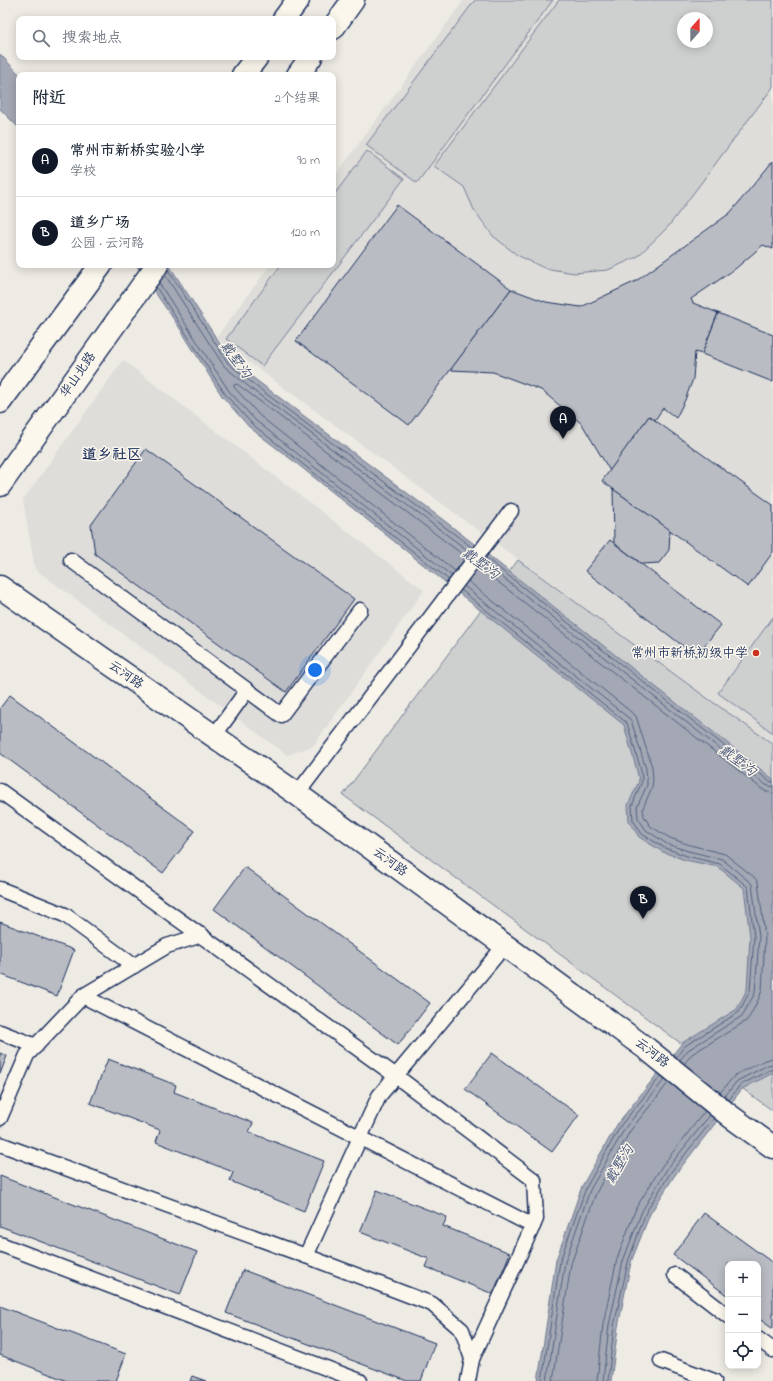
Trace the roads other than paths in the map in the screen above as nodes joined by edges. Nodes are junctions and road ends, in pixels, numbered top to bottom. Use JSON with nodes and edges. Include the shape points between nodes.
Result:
{"nodes":[{"id":1,"x":298,"y":0,"type":"edge"},
{"id":2,"x":354,"y":0,"type":"edge"},
{"id":3,"x":286,"y":16,"type":"edge"},
{"id":4,"x":336,"y":24,"type":"edge"},
{"id":5,"x":254,"y":60,"type":"edge"},
{"id":6,"x":309,"y":60,"type":"edge"},
{"id":7,"x":245,"y":72,"type":"edge"},
{"id":8,"x":300,"y":72,"type":"edge"},
{"id":9,"x":99,"y":268,"type":"edge"},
{"id":10,"x":155,"y":268,"type":"edge"},
{"id":11,"x":0,"y":402,"type":"edge"},
{"id":12,"x":0,"y":485,"type":"edge"},
{"id":13,"x":511,"y":511,"type":"dead end"},
{"id":14,"x":71,"y":560,"type":"dead end"},
{"id":15,"x":0,"y":587,"type":"edge"},
{"id":16,"x":360,"y":610,"type":"dead end"},
{"id":17,"x":247,"y":690,"type":"junction"},
{"id":18,"x":214,"y":736,"type":"junction"},
{"id":19,"x":0,"y":791,"type":"edge"},
{"id":20,"x":297,"y":794,"type":"junction"},
{"id":21,"x":0,"y":889,"type":"edge"},
{"id":22,"x":202,"y":935,"type":"junction"},
{"id":23,"x":505,"y":945,"type":"junction"},
{"id":24,"x":134,"y":966,"type":"junction"},
{"id":25,"x":83,"y":996,"type":"junction"},
{"id":26,"x":0,"y":1032,"type":"edge"},
{"id":27,"x":36,"y":1046,"type":"junction"},
{"id":28,"x":396,"y":1076,"type":"junction"},
{"id":29,"x":0,"y":1118,"type":"edge"},
{"id":30,"x":361,"y":1137,"type":"junction"},
{"id":31,"x":0,"y":1144,"type":"edge"},
{"id":32,"x":773,"y":1147,"type":"edge"},
{"id":33,"x":534,"y":1226,"type":"junction"},
{"id":34,"x":0,"y":1244,"type":"edge"},
{"id":35,"x":306,"y":1256,"type":"junction"},
{"id":36,"x":675,"y":1275,"type":"dead end"},
{"id":37,"x":725,"y":1314,"type":"edge"},
{"id":38,"x":761,"y":1341,"type":"edge"},
{"id":39,"x":773,"y":1350,"type":"edge"},
{"id":40,"x":472,"y":1358,"type":"junction"},
{"id":41,"x":661,"y":1361,"type":"dead end"},
{"id":42,"x":360,"y":1381,"type":"edge"},
{"id":43,"x":468,"y":1381,"type":"edge"},
{"id":44,"x":714,"y":1381,"type":"edge"}],
"edges":[{"from":1,"to":3,"type":"street"},
{"from":2,"to":4,"type":"street"},
{"from":5,"to":7,"type":"street"},
{"from":6,"to":8,"type":"street"},
{"from":9,"to":11,"type":"street"},
{"from":10,"to":12,"type":"street","name":"华山北路"},
{"from":13,"to":20,"type":"lane"},
{"from":14,"to":17,"type":"lane"},
{"from":15,"to":18,"type":"street","name":"云河路"},
{"from":16,"to":17,"type":"lane","via":[[281,715]]},
{"from":17,"to":18,"type":"lane"},
{"from":18,"to":20,"type":"street","name":"云河路"},
{"from":19,"to":22,"type":"lane"},
{"from":20,"to":23,"type":"street","name":"云河路"},
{"from":21,"to":24,"type":"lane","via":[[66,915]]},
{"from":22,"to":24,"type":"lane","via":[[168,946]]},
{"from":22,"to":28,"type":"lane"},
{"from":23,"to":28,"type":"lane"},
{"from":23,"to":32,"type":"street","name":"云河路","via":[[648,1049],[730,1116]]},
{"from":24,"to":25,"type":"lane"},
{"from":25,"to":27,"type":"lane"},
{"from":25,"to":30,"type":"lane"},
{"from":26,"to":27,"type":"lane"},
{"from":27,"to":29,"type":"lane","via":[[27,1055]]},
{"from":28,"to":30,"type":"lane","via":[[380,1096]]},
{"from":28,"to":33,"type":"lane","via":[[534,1180]]},
{"from":30,"to":33,"type":"lane"},
{"from":30,"to":35,"type":"lane"},
{"from":31,"to":35,"type":"lane"},
{"from":33,"to":40,"type":"lane"},
{"from":34,"to":42,"type":"lane"},
{"from":35,"to":40,"type":"lane","via":[[432,1304],[462,1330]]},
{"from":36,"to":37,"type":"lane"},
{"from":38,"to":39,"type":"lane"},
{"from":40,"to":43,"type":"lane"},
{"from":41,"to":44,"type":"lane"}]}
